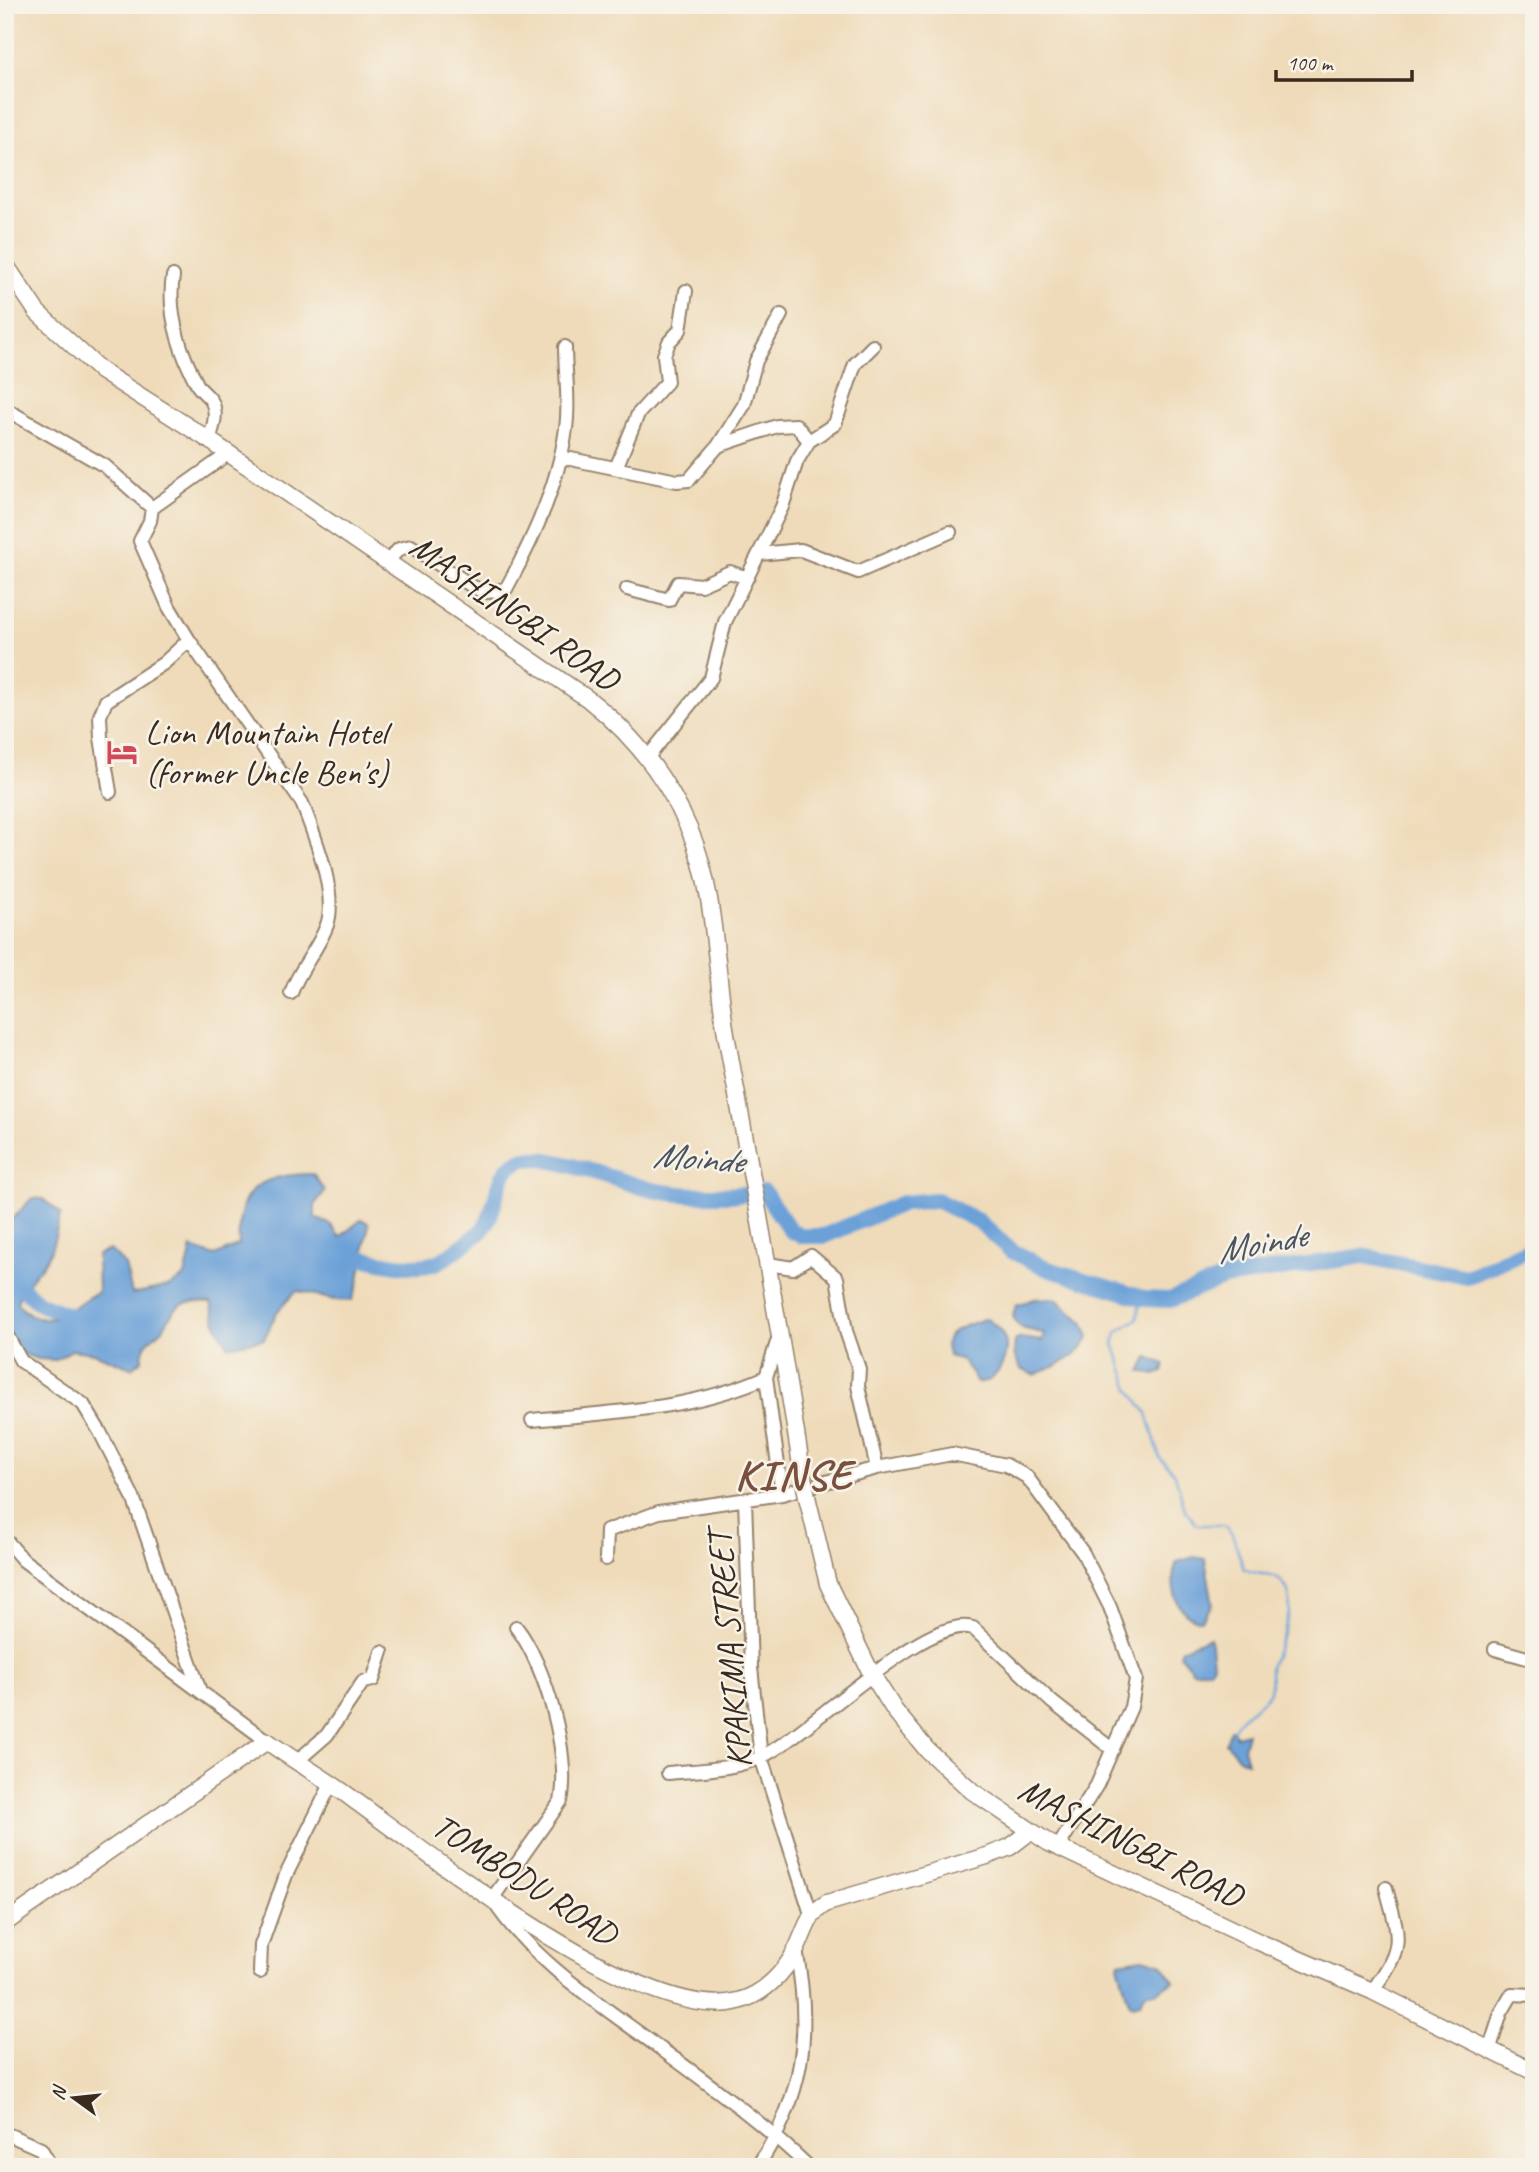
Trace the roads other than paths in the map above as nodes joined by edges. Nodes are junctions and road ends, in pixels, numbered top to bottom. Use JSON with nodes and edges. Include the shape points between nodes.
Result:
{"nodes":[{"id":1,"x":5,"y":264,"type":"edge"},
{"id":2,"x":173,"y":276,"type":"dead end"},
{"id":3,"x":686,"y":291,"type":"dead end"},
{"id":4,"x":781,"y":315,"type":"dead end"},
{"id":5,"x":565,"y":346,"type":"dead end"},
{"id":6,"x":873,"y":346,"type":"dead end"},
{"id":7,"x":5,"y":410,"type":"edge"},
{"id":8,"x":209,"y":440,"type":"junction"},
{"id":9,"x":809,"y":441,"type":"junction"},
{"id":10,"x":718,"y":446,"type":"junction"},
{"id":11,"x":228,"y":454,"type":"junction"},
{"id":12,"x":561,"y":457,"type":"junction"},
{"id":13,"x":616,"y":468,"type":"junction"},
{"id":14,"x":152,"y":508,"type":"junction"},
{"id":15,"x":950,"y":532,"type":"dead end"},
{"id":16,"x":760,"y":554,"type":"junction"},
{"id":17,"x":387,"y":562,"type":"junction"},
{"id":18,"x":747,"y":578,"type":"junction"},
{"id":19,"x":627,"y":589,"type":"dead end"},
{"id":20,"x":189,"y":639,"type":"junction"},
{"id":21,"x":649,"y":757,"type":"junction"},
{"id":22,"x":110,"y":792,"type":"dead end"},
{"id":23,"x":291,"y":993,"type":"dead end"},
{"id":24,"x":768,"y":1264,"type":"junction"},
{"id":25,"x":5,"y":1332,"type":"edge"},
{"id":26,"x":779,"y":1336,"type":"junction"},
{"id":27,"x":766,"y":1377,"type":"junction"},
{"id":28,"x":532,"y":1420,"type":"dead end"},
{"id":29,"x":877,"y":1468,"type":"junction"},
{"id":30,"x":782,"y":1494,"type":"junction"},
{"id":31,"x":746,"y":1500,"type":"junction"},
{"id":32,"x":5,"y":1539,"type":"edge"},
{"id":33,"x":606,"y":1559,"type":"dead end"},
{"id":34,"x":516,"y":1627,"type":"dead end"},
{"id":35,"x":1495,"y":1649,"type":"dead end"},
{"id":36,"x":382,"y":1652,"type":"dead end"},
{"id":37,"x":1534,"y":1660,"type":"edge"},
{"id":38,"x":871,"y":1673,"type":"junction"},
{"id":39,"x":199,"y":1688,"type":"junction"},
{"id":40,"x":267,"y":1741,"type":"junction"},
{"id":41,"x":1113,"y":1750,"type":"junction"},
{"id":42,"x":761,"y":1757,"type":"junction"},
{"id":43,"x":296,"y":1762,"type":"junction"},
{"id":44,"x":668,"y":1773,"type":"dead end"},
{"id":45,"x":331,"y":1784,"type":"junction"},
{"id":46,"x":1031,"y":1831,"type":"junction"},
{"id":47,"x":1058,"y":1847,"type":"junction"},
{"id":48,"x":1386,"y":1888,"type":"dead end"},
{"id":49,"x":492,"y":1899,"type":"junction"},
{"id":50,"x":811,"y":1914,"type":"junction"},
{"id":51,"x":5,"y":1923,"type":"edge"},
{"id":52,"x":796,"y":1950,"type":"junction"},
{"id":53,"x":260,"y":1972,"type":"dead end"},
{"id":54,"x":1372,"y":1991,"type":"junction"},
{"id":55,"x":1534,"y":1995,"type":"edge"},
{"id":56,"x":1489,"y":2051,"type":"junction"},
{"id":57,"x":1534,"y":2072,"type":"edge"},
{"id":58,"x":5,"y":2133,"type":"edge"},
{"id":59,"x":776,"y":2136,"type":"junction"},
{"id":60,"x":48,"y":2167,"type":"edge"},
{"id":61,"x":757,"y":2167,"type":"edge"},
{"id":62,"x":809,"y":2167,"type":"edge"}],
"edges":[{"from":1,"to":8,"type":"main road","name":"MASHINGBI ROAD","via":[[26,300],[80,356]]},
{"from":2,"to":8,"type":"street","via":[[173,321],[199,388],[212,402],[215,421]]},
{"from":3,"to":13,"type":"street","via":[[680,330],[664,355],[667,382],[638,414]]},
{"from":4,"to":10,"type":"street","via":[[756,361],[744,405]]},
{"from":5,"to":12,"type":"street","via":[[567,424]]},
{"from":6,"to":9,"type":"street","via":[[855,364],[835,424]]},
{"from":7,"to":14,"type":"street","via":[[105,466]]},
{"from":8,"to":11,"type":"main road","name":"MASHINGBI ROAD"},
{"from":9,"to":10,"type":"street","via":[[796,425],[777,426]]},
{"from":9,"to":16,"type":"street"},
{"from":10,"to":13,"type":"street","via":[[689,480]]},
{"from":11,"to":14,"type":"street"},
{"from":11,"to":17,"type":"main road","name":"MASHINGBI ROAD"},
{"from":12,"to":13,"type":"street"},
{"from":12,"to":17,"type":"street","via":[[523,558],[506,589],[487,592],[475,588],[411,546],[399,549]]},
{"from":14,"to":20,"type":"street","via":[[140,541],[142,549]]},
{"from":15,"to":16,"type":"street","via":[[858,572],[801,551]]},
{"from":16,"to":18,"type":"street"},
{"from":17,"to":21,"type":"main road","name":"MASHINGBI ROAD","via":[[588,699]]},
{"from":18,"to":19,"type":"street","via":[[730,572],[701,585],[678,583],[669,600]]},
{"from":18,"to":21,"type":"street","via":[[725,622],[711,678]]},
{"from":20,"to":22,"type":"street","via":[[163,663],[106,701],[100,716]]},
{"from":20,"to":23,"type":"street","via":[[302,803],[320,858],[330,911],[327,925]]},
{"from":21,"to":24,"type":"main road","name":"MASHINGBI ROAD","via":[[686,822],[701,864],[726,1035]]},
{"from":24,"to":26,"type":"main road"},
{"from":24,"to":29,"type":"street","via":[[793,1268],[811,1256],[837,1278]]},
{"from":25,"to":39,"type":"street","via":[[22,1361],[83,1404],[100,1432],[133,1497]]},
{"from":26,"to":27,"type":"street"},
{"from":26,"to":38,"type":"main road","name":"MASHINGBI ROAD","bridge":true,"via":[[802,1472],[828,1584]]},
{"from":27,"to":28,"type":"street","via":[[704,1399]]},
{"from":27,"to":30,"type":"street"},
{"from":29,"to":30,"type":"street"},
{"from":29,"to":41,"type":"street","via":[[952,1454],[1006,1465],[1027,1477],[1083,1553],[1110,1607],[1136,1679],[1136,1694]]},
{"from":30,"to":31,"type":"street"},
{"from":31,"to":33,"type":"street","via":[[659,1512],[607,1531]]},
{"from":31,"to":42,"type":"street","name":"KPAKIMA STREET","via":[[751,1668]]},
{"from":32,"to":39,"type":"street","via":[[23,1560]]},
{"from":34,"to":49,"type":"street","via":[[530,1648],[551,1706],[565,1782],[561,1801]]},
{"from":35,"to":37,"type":"street"},
{"from":36,"to":43,"type":"street","via":[[373,1680],[363,1682],[327,1735]]},
{"from":38,"to":41,"type":"street","via":[[932,1635],[949,1628],[973,1628],[1052,1702]]},
{"from":38,"to":42,"type":"street","via":[[862,1686]]},
{"from":38,"to":46,"type":"main road","name":"MASHINGBI ROAD","via":[[928,1750],[972,1791]]},
{"from":39,"to":40,"type":"street"},
{"from":40,"to":43,"type":"main road","name":"TOMBODU ROAD"},
{"from":40,"to":51,"type":"main road"},
{"from":41,"to":47,"type":"street"},
{"from":42,"to":44,"type":"street","via":[[731,1766]]},
{"from":42,"to":50,"type":"street","name":"KPAKIMA STREET"},
{"from":43,"to":45,"type":"main road","name":"TOMBODU ROAD"},
{"from":45,"to":49,"type":"main road","name":"TOMBODU ROAD"},
{"from":45,"to":53,"type":"street","via":[[286,1875],[261,1945]]},
{"from":46,"to":47,"type":"main road","name":"MASHINGBI ROAD"},
{"from":46,"to":50,"type":"main road","via":[[1010,1847],[827,1903]]},
{"from":47,"to":54,"type":"main road","name":"MASHINGBI ROAD"},
{"from":48,"to":54,"type":"street","via":[[1399,1944]]},
{"from":49,"to":52,"type":"main road","name":"TOMBODU ROAD","via":[[614,1973],[702,2004],[741,2001],[764,1988]]},
{"from":49,"to":59,"type":"street","via":[[516,1930],[580,1989]]},
{"from":50,"to":52,"type":"main road","name":"TOMBODU ROAD"},
{"from":52,"to":59,"type":"street","via":[[803,1985],[802,2052],[794,2098]]},
{"from":54,"to":56,"type":"main road","name":"MASHINGBI ROAD"},
{"from":55,"to":56,"type":"street","via":[[1512,1994],[1500,2013]]},
{"from":56,"to":57,"type":"main road","name":"MASHINGBI ROAD"},
{"from":58,"to":60,"type":"street","via":[[41,2149]]},
{"from":59,"to":61,"type":"street"},
{"from":59,"to":62,"type":"street"}]}
